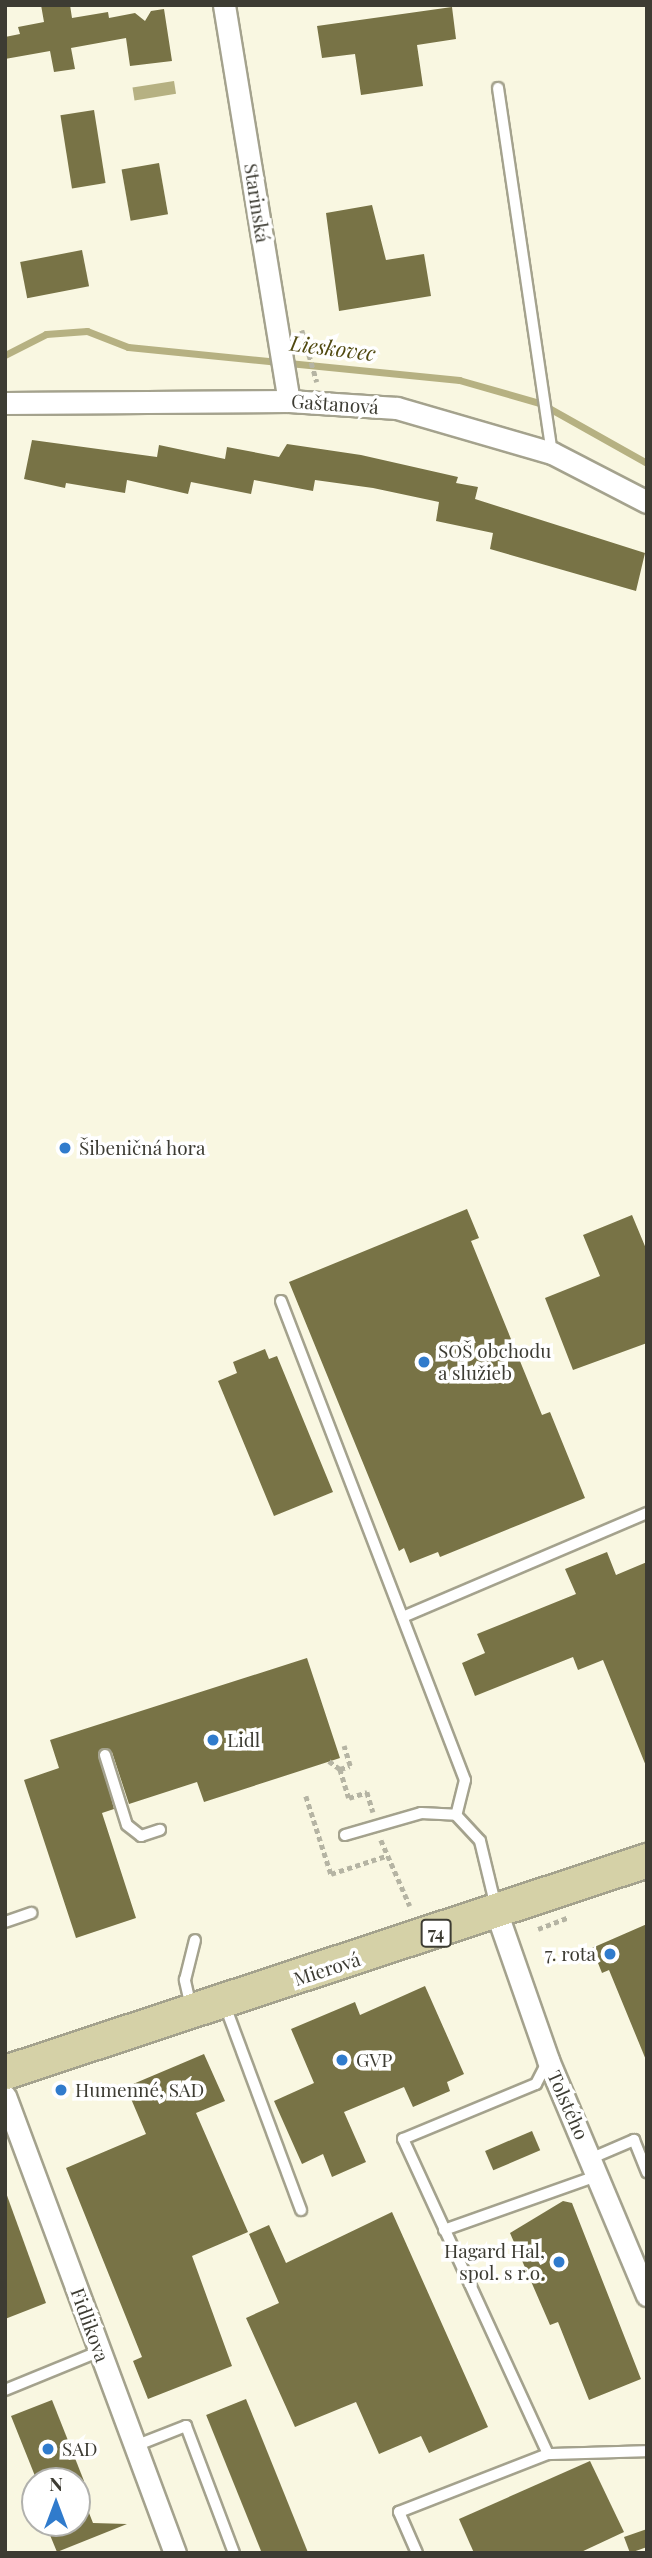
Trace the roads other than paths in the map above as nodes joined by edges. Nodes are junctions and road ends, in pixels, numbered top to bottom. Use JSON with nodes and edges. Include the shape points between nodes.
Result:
{"nodes":[{"id":1,"x":225,"y":5,"type":"edge"},
{"id":2,"x":498,"y":88,"type":"dead end"},
{"id":3,"x":289,"y":401,"type":"junction"},
{"id":4,"x":5,"y":403,"type":"edge"},
{"id":5,"x":552,"y":453,"type":"junction"},
{"id":6,"x":647,"y":502,"type":"edge"},
{"id":7,"x":281,"y":1301,"type":"dead end"},
{"id":8,"x":647,"y":1513,"type":"edge"},
{"id":9,"x":403,"y":1617,"type":"junction"},
{"id":10,"x":105,"y":1755,"type":"dead end"},
{"id":11,"x":456,"y":1815,"type":"junction"},
{"id":12,"x":160,"y":1830,"type":"dead end"},
{"id":13,"x":345,"y":1835,"type":"dead end"},
{"id":14,"x":647,"y":1860,"type":"edge"},
{"id":15,"x":30,"y":1913,"type":"dead end"},
{"id":16,"x":497,"y":1914,"type":"junction"},
{"id":17,"x":5,"y":1922,"type":"edge"},
{"id":18,"x":195,"y":1940,"type":"dead end"},
{"id":19,"x":224,"y":2002,"type":"junction"},
{"id":20,"x":193,"y":2013,"type":"junction"},
{"id":21,"x":548,"y":2060,"type":"junction"},
{"id":22,"x":5,"y":2072,"type":"edge"},
{"id":23,"x":5,"y":2096,"type":"edge"},
{"id":24,"x":13,"y":2140,"type":"edge"},
{"id":25,"x":595,"y":2166,"type":"junction"},
{"id":26,"x":647,"y":2172,"type":"edge"},
{"id":27,"x":301,"y":2210,"type":"dead end"},
{"id":28,"x":444,"y":2230,"type":"junction"},
{"id":29,"x":647,"y":2295,"type":"edge"},
{"id":30,"x":100,"y":2351,"type":"junction"},
{"id":31,"x":5,"y":2390,"type":"edge"},
{"id":32,"x":135,"y":2446,"type":"junction"},
{"id":33,"x":647,"y":2451,"type":"edge"},
{"id":34,"x":548,"y":2454,"type":"junction"},
{"id":35,"x":176,"y":2553,"type":"edge"},
{"id":36,"x":234,"y":2553,"type":"edge"},
{"id":37,"x":417,"y":2553,"type":"edge"}],
"edges":[{"from":1,"to":3,"type":"street","name":"Starinská"},
{"from":2,"to":5,"type":"lane"},
{"from":3,"to":4,"type":"street","name":"Gaštanová"},
{"from":3,"to":5,"type":"street","name":"Gaštanová","via":[[397,408]]},
{"from":5,"to":6,"type":"street","name":"Gaštanová"},
{"from":7,"to":9,"type":"lane"},
{"from":8,"to":9,"type":"lane"},
{"from":9,"to":11,"type":"lane","via":[[465,1780]]},
{"from":10,"to":12,"type":"lane","via":[[127,1825],[141,1836]]},
{"from":11,"to":13,"type":"lane","via":[[421,1813]]},
{"from":11,"to":16,"type":"lane","via":[[480,1841]]},
{"from":14,"to":16,"type":"main road","name":"Mierová","number":"74"},
{"from":15,"to":17,"type":"lane"},
{"from":16,"to":19,"type":"main road","name":"Mierová","number":"74"},
{"from":16,"to":21,"type":"street","name":"Tolstého"},
{"from":18,"to":20,"type":"lane","via":[[185,1980]]},
{"from":19,"to":20,"type":"main road","name":"Mierová","number":"74"},
{"from":19,"to":27,"type":"lane"},
{"from":20,"to":22,"type":"main road","name":"Mierová","number":"74"},
{"from":21,"to":25,"type":"street","name":"Tolstého"},
{"from":21,"to":28,"type":"lane","via":[[536,2084],[403,2139]]},
{"from":23,"to":24,"type":"street","name":"Fidlikova"},
{"from":24,"to":30,"type":"street","name":"Fidlikova"},
{"from":25,"to":26,"type":"lane","via":[[634,2140]]},
{"from":25,"to":28,"type":"lane"},
{"from":25,"to":29,"type":"street","name":"Tolstého"},
{"from":28,"to":34,"type":"lane"},
{"from":30,"to":31,"type":"lane"},
{"from":30,"to":32,"type":"street","name":"Fidlikova"},
{"from":32,"to":35,"type":"street","name":"Fidlikova"},
{"from":32,"to":36,"type":"lane","via":[[186,2426]]},
{"from":33,"to":34,"type":"lane"},
{"from":34,"to":37,"type":"lane","via":[[399,2512]]}]}
